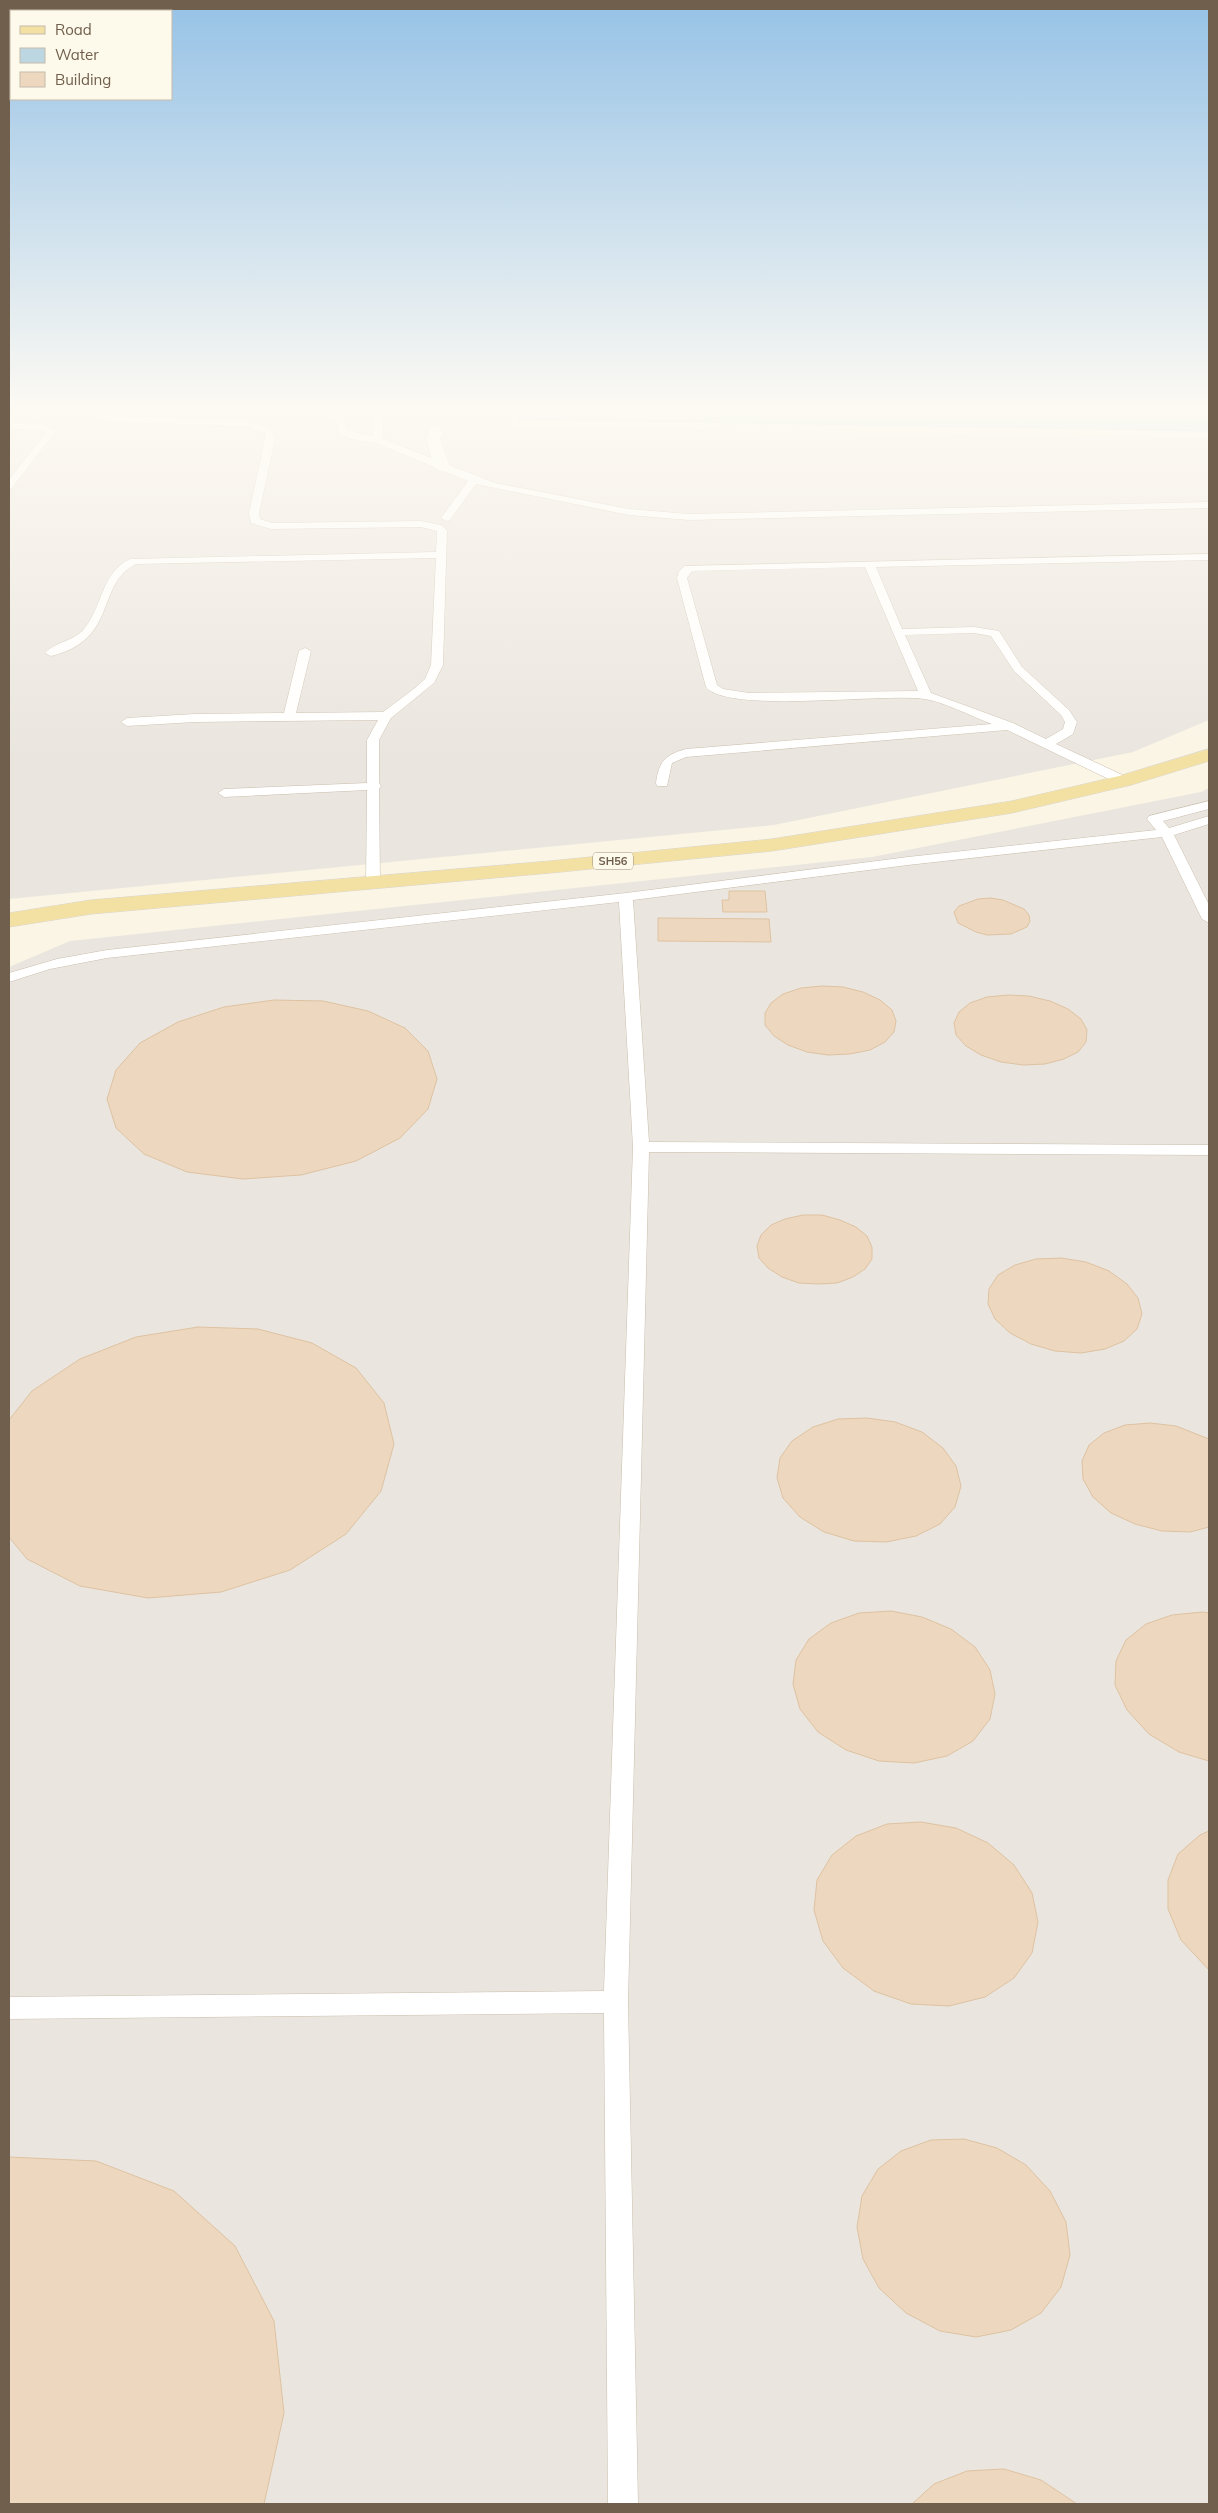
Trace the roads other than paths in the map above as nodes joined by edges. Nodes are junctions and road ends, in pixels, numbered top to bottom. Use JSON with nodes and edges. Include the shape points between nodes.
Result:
{"nodes":[{"id":1,"x":258,"y":522,"type":"edge"},
{"id":2,"x":442,"y":555,"type":"junction"},
{"id":3,"x":1209,"y":557,"type":"edge"},
{"id":4,"x":869,"y":563,"type":"junction"},
{"id":5,"x":898,"y":632,"type":"junction"},
{"id":6,"x":305,"y":651,"type":"dead end"},
{"id":7,"x":51,"y":653,"type":"dead end"},
{"id":8,"x":926,"y":695,"type":"junction"},
{"id":9,"x":290,"y":716,"type":"junction"},
{"id":10,"x":386,"y":716,"type":"junction"},
{"id":11,"x":127,"y":722,"type":"dead end"},
{"id":12,"x":1009,"y":726,"type":"junction"},
{"id":13,"x":1046,"y":744,"type":"junction"},
{"id":14,"x":1209,"y":755,"type":"edge"},
{"id":15,"x":1209,"y":769,"type":"edge"},
{"id":16,"x":1124,"y":781,"type":"junction"},
{"id":17,"x":662,"y":783,"type":"dead end"},
{"id":18,"x":375,"y":786,"type":"junction"},
{"id":19,"x":224,"y":793,"type":"dead end"},
{"id":20,"x":1209,"y":804,"type":"edge"},
{"id":21,"x":1209,"y":820,"type":"edge"},
{"id":22,"x":1166,"y":832,"type":"junction"},
{"id":23,"x":373,"y":883,"type":"junction"},
{"id":24,"x":626,"y":897,"type":"junction"},
{"id":25,"x":1209,"y":919,"type":"edge"},
{"id":26,"x":9,"y":920,"type":"edge"},
{"id":27,"x":9,"y":933,"type":"edge"},
{"id":28,"x":9,"y":978,"type":"edge"},
{"id":29,"x":641,"y":1147,"type":"junction"},
{"id":30,"x":1209,"y":1150,"type":"edge"},
{"id":31,"x":616,"y":2002,"type":"junction"},
{"id":32,"x":9,"y":2008,"type":"edge"},
{"id":33,"x":623,"y":2504,"type":"edge"}],
"edges":[{"from":1,"to":2,"type":"lane","via":[[289,526],[430,525],[442,530]]},
{"from":2,"to":7,"type":"lane","via":[[134,561],[120,569],[86,633]]},
{"from":2,"to":10,"type":"lane","via":[[437,665],[424,686]]},
{"from":3,"to":4,"type":"lane"},
{"from":4,"to":5,"type":"lane"},
{"from":4,"to":8,"type":"lane","via":[[701,567],[689,568],[682,573],[712,687],[720,692],[749,697]]},
{"from":5,"to":8,"type":"lane"},
{"from":5,"to":13,"type":"lane","via":[[994,632],[1018,669],[1071,722],[1069,731]]},
{"from":6,"to":9,"type":"lane"},
{"from":8,"to":12,"type":"lane"},
{"from":9,"to":10,"type":"lane"},
{"from":9,"to":11,"type":"lane"},
{"from":10,"to":18,"type":"lane","via":[[373,740]]},
{"from":12,"to":13,"type":"lane"},
{"from":12,"to":17,"type":"lane","via":[[686,753],[669,758],[664,764]]},
{"from":13,"to":16,"type":"lane"},
{"from":14,"to":16,"type":"main road","number":"SH56"},
{"from":15,"to":27,"type":"main road","number":"SH56","via":[[1141,790],[1024,816],[780,856],[92,919]]},
{"from":16,"to":23,"type":"main road","number":"SH56","via":[[1012,807],[772,845]]},
{"from":18,"to":19,"type":"lane"},
{"from":18,"to":23,"type":"lane"},
{"from":20,"to":22,"type":"lane","via":[[1154,819]]},
{"from":21,"to":22,"type":"lane"},
{"from":22,"to":24,"type":"lane"},
{"from":22,"to":25,"type":"lane"},
{"from":23,"to":26,"type":"main road","number":"SH56","via":[[91,907]]},
{"from":24,"to":28,"type":"lane","via":[[107,954],[59,962]]},
{"from":24,"to":29,"type":"lane"},
{"from":29,"to":30,"type":"lane"},
{"from":29,"to":31,"type":"lane"},
{"from":31,"to":32,"type":"lane"},
{"from":31,"to":33,"type":"lane"}]}
